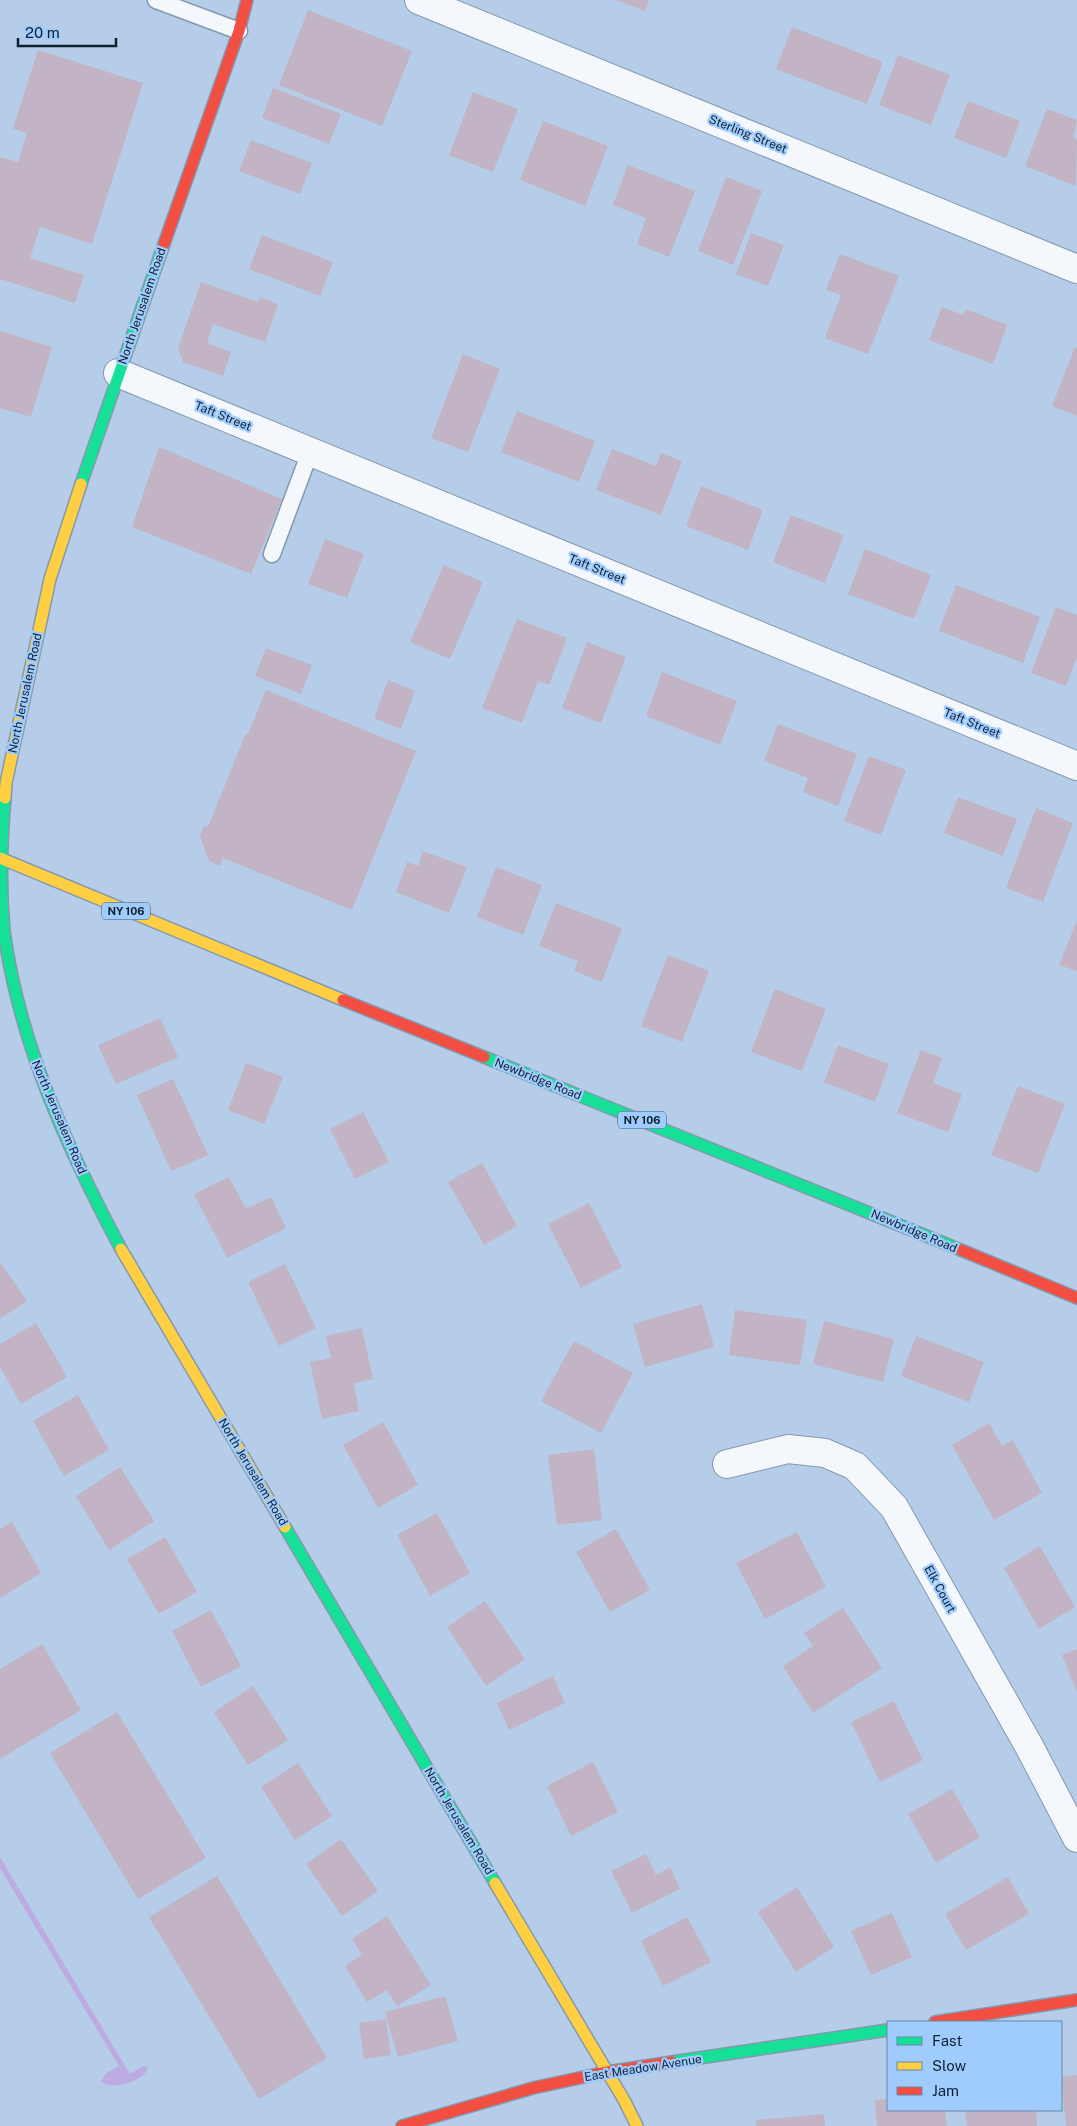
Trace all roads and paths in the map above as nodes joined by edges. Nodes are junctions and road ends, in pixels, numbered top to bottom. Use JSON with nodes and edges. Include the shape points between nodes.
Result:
{"nodes":[{"id":1,"x":156,"y":0,"type":"edge"},
{"id":2,"x":247,"y":0,"type":"edge"},
{"id":3,"x":419,"y":0,"type":"edge"},
{"id":4,"x":239,"y":31,"type":"junction"},
{"id":5,"x":1077,"y":269,"type":"edge"},
{"id":6,"x":118,"y":373,"type":"junction"},
{"id":7,"x":310,"y":452,"type":"junction"},
{"id":8,"x":272,"y":554,"type":"dead end"},
{"id":9,"x":1077,"y":766,"type":"edge"},
{"id":10,"x":0,"y":858,"type":"edge"},
{"id":11,"x":1077,"y":1298,"type":"edge"},
{"id":12,"x":727,"y":1464,"type":"dead end"},
{"id":13,"x":1077,"y":1838,"type":"edge"},
{"id":14,"x":1077,"y":2000,"type":"edge"},
{"id":15,"x":941,"y":2021,"type":"edge"},
{"id":16,"x":887,"y":2030,"type":"edge"},
{"id":17,"x":606,"y":2072,"type":"junction"},
{"id":18,"x":402,"y":2126,"type":"edge"},
{"id":19,"x":637,"y":2126,"type":"edge"}],
"edges":[{"from":1,"to":4,"type":"lane"},
{"from":2,"to":4,"type":"main road","name":"North Jerusalem Road"},
{"from":3,"to":5,"type":"street","name":"Sterling Street"},
{"from":4,"to":6,"type":"main road","name":"North Jerusalem Road"},
{"from":6,"to":7,"type":"street","name":"Taft Street"},
{"from":6,"to":10,"type":"main road","name":"North Jerusalem Road","via":[[50,579],[6,783]]},
{"from":7,"to":8,"type":"lane"},
{"from":7,"to":9,"type":"street","name":"Taft Street"},
{"from":10,"to":11,"type":"main road","name":"Newbridge Road","number":"NY 106","via":[[253,965]]},
{"from":10,"to":17,"type":"main road","name":"North Jerusalem Road","via":[[4,930],[17,997],[50,1100],[99,1208],[132,1270]]},
{"from":12,"to":13,"type":"street","name":"Elk Court","via":[[788,1450],[825,1453],[855,1466],[894,1507],[1029,1746]]},
{"from":14,"to":15,"type":"main road"},
{"from":16,"to":17,"type":"main road","name":"East Meadow Avenue"},
{"from":17,"to":18,"type":"main road","name":"East Meadow Avenue","via":[[533,2088]]},
{"from":17,"to":19,"type":"main road","name":"North Jerusalem Road"}]}
